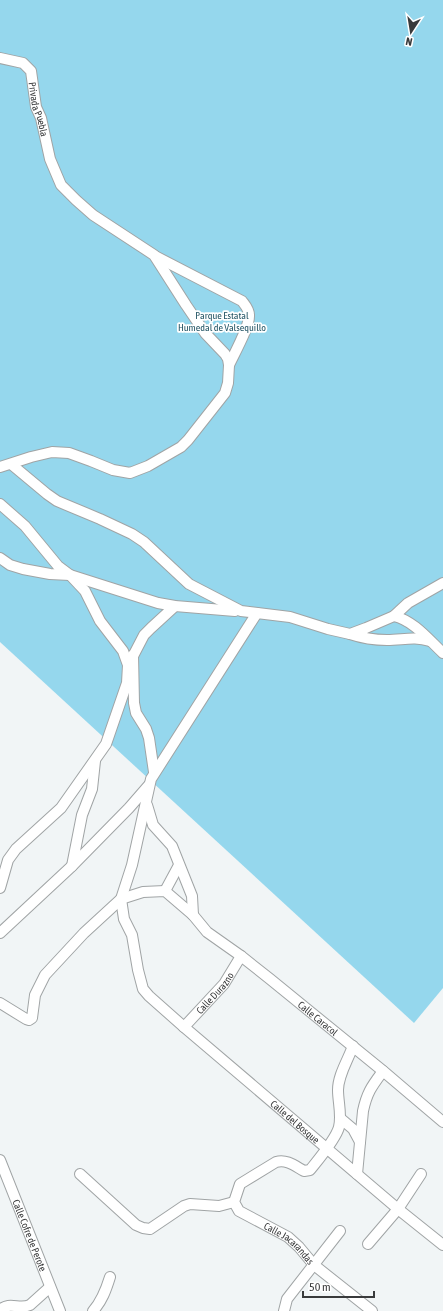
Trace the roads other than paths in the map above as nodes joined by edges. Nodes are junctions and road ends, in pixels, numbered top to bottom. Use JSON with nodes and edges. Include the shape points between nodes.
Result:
{"nodes":[{"id":1,"x":0,"y":58,"type":"edge"},
{"id":2,"x":154,"y":255,"type":"junction"},
{"id":3,"x":229,"y":365,"type":"junction"},
{"id":4,"x":11,"y":464,"type":"junction"},
{"id":5,"x":0,"y":467,"type":"edge"},
{"id":6,"x":0,"y":504,"type":"edge"},
{"id":7,"x":0,"y":558,"type":"edge"},
{"id":8,"x":70,"y":575,"type":"junction"},
{"id":9,"x":443,"y":583,"type":"edge"},
{"id":10,"x":175,"y":606,"type":"junction"},
{"id":11,"x":241,"y":611,"type":"junction"},
{"id":12,"x":257,"y":613,"type":"junction"},
{"id":13,"x":394,"y":616,"type":"junction"},
{"id":14,"x":350,"y":634,"type":"junction"},
{"id":15,"x":430,"y":641,"type":"junction"},
{"id":16,"x":443,"y":653,"type":"edge"},
{"id":17,"x":134,"y":655,"type":"junction"},
{"id":18,"x":128,"y":665,"type":"junction"},
{"id":19,"x":96,"y":758,"type":"junction"},
{"id":20,"x":154,"y":772,"type":"junction"},
{"id":21,"x":149,"y":785,"type":"junction"},
{"id":22,"x":146,"y":802,"type":"junction"},
{"id":23,"x":179,"y":865,"type":"junction"},
{"id":24,"x":72,"y":866,"type":"junction"},
{"id":25,"x":0,"y":888,"type":"edge"},
{"id":26,"x":164,"y":891,"type":"junction"},
{"id":27,"x":120,"y":899,"type":"junction"},
{"id":28,"x":193,"y":915,"type":"junction"},
{"id":29,"x":0,"y":933,"type":"edge"},
{"id":30,"x":241,"y":956,"type":"junction"},
{"id":31,"x":0,"y":1003,"type":"edge"},
{"id":32,"x":184,"y":1027,"type":"junction"},
{"id":33,"x":353,"y":1046,"type":"junction"},
{"id":34,"x":383,"y":1071,"type":"junction"},
{"id":35,"x":340,"y":1118,"type":"junction"},
{"id":36,"x":443,"y":1122,"type":"edge"},
{"id":37,"x":360,"y":1142,"type":"junction"},
{"id":38,"x":327,"y":1148,"type":"junction"},
{"id":39,"x":0,"y":1160,"type":"edge"},
{"id":40,"x":80,"y":1174,"type":"dead end"},
{"id":41,"x":357,"y":1174,"type":"junction"},
{"id":42,"x":421,"y":1174,"type":"dead end"},
{"id":43,"x":236,"y":1206,"type":"junction"},
{"id":44,"x":398,"y":1209,"type":"junction"},
{"id":45,"x":340,"y":1231,"type":"dead end"},
{"id":46,"x":368,"y":1244,"type":"dead end"},
{"id":47,"x":443,"y":1245,"type":"edge"},
{"id":48,"x":314,"y":1265,"type":"junction"},
{"id":49,"x":110,"y":1277,"type":"dead end"},
{"id":50,"x":50,"y":1287,"type":"junction"},
{"id":51,"x":0,"y":1310,"type":"edge"},
{"id":52,"x":60,"y":1311,"type":"edge"},
{"id":53,"x":93,"y":1311,"type":"edge"},
{"id":54,"x":284,"y":1311,"type":"edge"},
{"id":55,"x":372,"y":1311,"type":"edge"}],
"edges":[{"from":1,"to":2,"type":"street","name":"Privada Puebla","via":[[23,63],[31,71],[34,100],[50,159],[62,185],[106,224]]},
{"from":2,"to":3,"type":"street","via":[[205,333],[225,354]]},
{"from":2,"to":3,"type":"street","name":"Privada Puebla","via":[[242,301],[247,308],[248,323]]},
{"from":3,"to":4,"type":"street","via":[[225,393],[188,440],[172,453],[148,466],[130,473],[113,470],[69,453],[52,452]]},
{"from":4,"to":5,"type":"street"},
{"from":4,"to":11,"type":"street","via":[[46,494],[132,534],[190,584]]},
{"from":6,"to":8,"type":"street","via":[[25,526],[58,566]]},
{"from":7,"to":8,"type":"street","via":[[10,565],[23,569]]},
{"from":8,"to":10,"type":"street"},
{"from":8,"to":18,"type":"street","via":[[85,591],[100,621],[123,651]]},
{"from":9,"to":13,"type":"street","via":[[408,603]]},
{"from":10,"to":11,"type":"street"},
{"from":10,"to":17,"type":"street","via":[[144,635]]},
{"from":11,"to":12,"type":"street"},
{"from":12,"to":14,"type":"street","via":[[290,616]]},
{"from":12,"to":20,"type":"street"},
{"from":13,"to":14,"type":"street"},
{"from":13,"to":15,"type":"street","via":[[407,620]]},
{"from":14,"to":15,"type":"street","via":[[369,639],[409,637]]},
{"from":15,"to":16,"type":"street"},
{"from":17,"to":18,"type":"street"},
{"from":17,"to":20,"type":"street","via":[[134,703],[136,713],[149,738]]},
{"from":18,"to":19,"type":"street","via":[[127,683],[106,744]]},
{"from":19,"to":24,"type":"street","via":[[92,789],[82,815]]},
{"from":19,"to":25,"type":"street","via":[[62,808],[16,849],[8,860]]},
{"from":20,"to":21,"type":"street"},
{"from":21,"to":22,"type":"street"},
{"from":21,"to":24,"type":"street"},
{"from":22,"to":23,"type":"street","via":[[153,825],[172,846]]},
{"from":22,"to":27,"type":"street","via":[[132,865]]},
{"from":23,"to":26,"type":"street"},
{"from":23,"to":28,"type":"street","via":[[192,896]]},
{"from":24,"to":29,"type":"street"},
{"from":26,"to":27,"type":"street","via":[[143,892]]},
{"from":26,"to":28,"type":"street","name":"Calle Caracol"},
{"from":27,"to":31,"type":"street","via":[[45,975],[35,995],[30,1020]]},
{"from":27,"to":32,"type":"street","name":"Calle del Bosque","via":[[124,919],[132,935],[143,989]]},
{"from":28,"to":30,"type":"street","name":"Calle Caracol","via":[[207,932]]},
{"from":30,"to":32,"type":"street","name":"Calle Durazno","via":[[224,984]]},
{"from":30,"to":33,"type":"street","name":"Calle Caracol"},
{"from":32,"to":38,"type":"street","name":"Calle del Bosque"},
{"from":33,"to":34,"type":"street","name":"Calle Caracol"},
{"from":33,"to":35,"type":"street","via":[[338,1089]]},
{"from":34,"to":36,"type":"street","name":"Calle Caracol"},
{"from":34,"to":37,"type":"street","via":[[368,1093],[363,1111]]},
{"from":35,"to":37,"type":"street","via":[[353,1129]]},
{"from":35,"to":38,"type":"street","via":[[339,1128]]},
{"from":37,"to":41,"type":"street"},
{"from":38,"to":41,"type":"street","name":"Calle del Bosque"},
{"from":38,"to":43,"type":"street","via":[[307,1172],[288,1162],[276,1162],[240,1184]]},
{"from":39,"to":50,"type":"street","name":"Calle Cofre de Perote"},
{"from":40,"to":43,"type":"street","via":[[136,1225],[143,1228],[150,1229],[190,1204]]},
{"from":41,"to":44,"type":"street","name":"Calle del Bosque"},
{"from":42,"to":44,"type":"street"},
{"from":43,"to":48,"type":"street","name":"Calle Jacarandas","via":[[288,1237]]},
{"from":44,"to":46,"type":"street"},
{"from":44,"to":47,"type":"street","name":"Calle del Bosque"},
{"from":45,"to":48,"type":"street"},
{"from":48,"to":54,"type":"street","via":[[287,1299]]},
{"from":48,"to":55,"type":"street","name":"Calle Jacarandas"},
{"from":49,"to":53,"type":"street","via":[[106,1292]]},
{"from":50,"to":51,"type":"street","via":[[26,1307],[8,1305]]},
{"from":50,"to":52,"type":"street","name":"Calle Cofre de Perote"}]}
